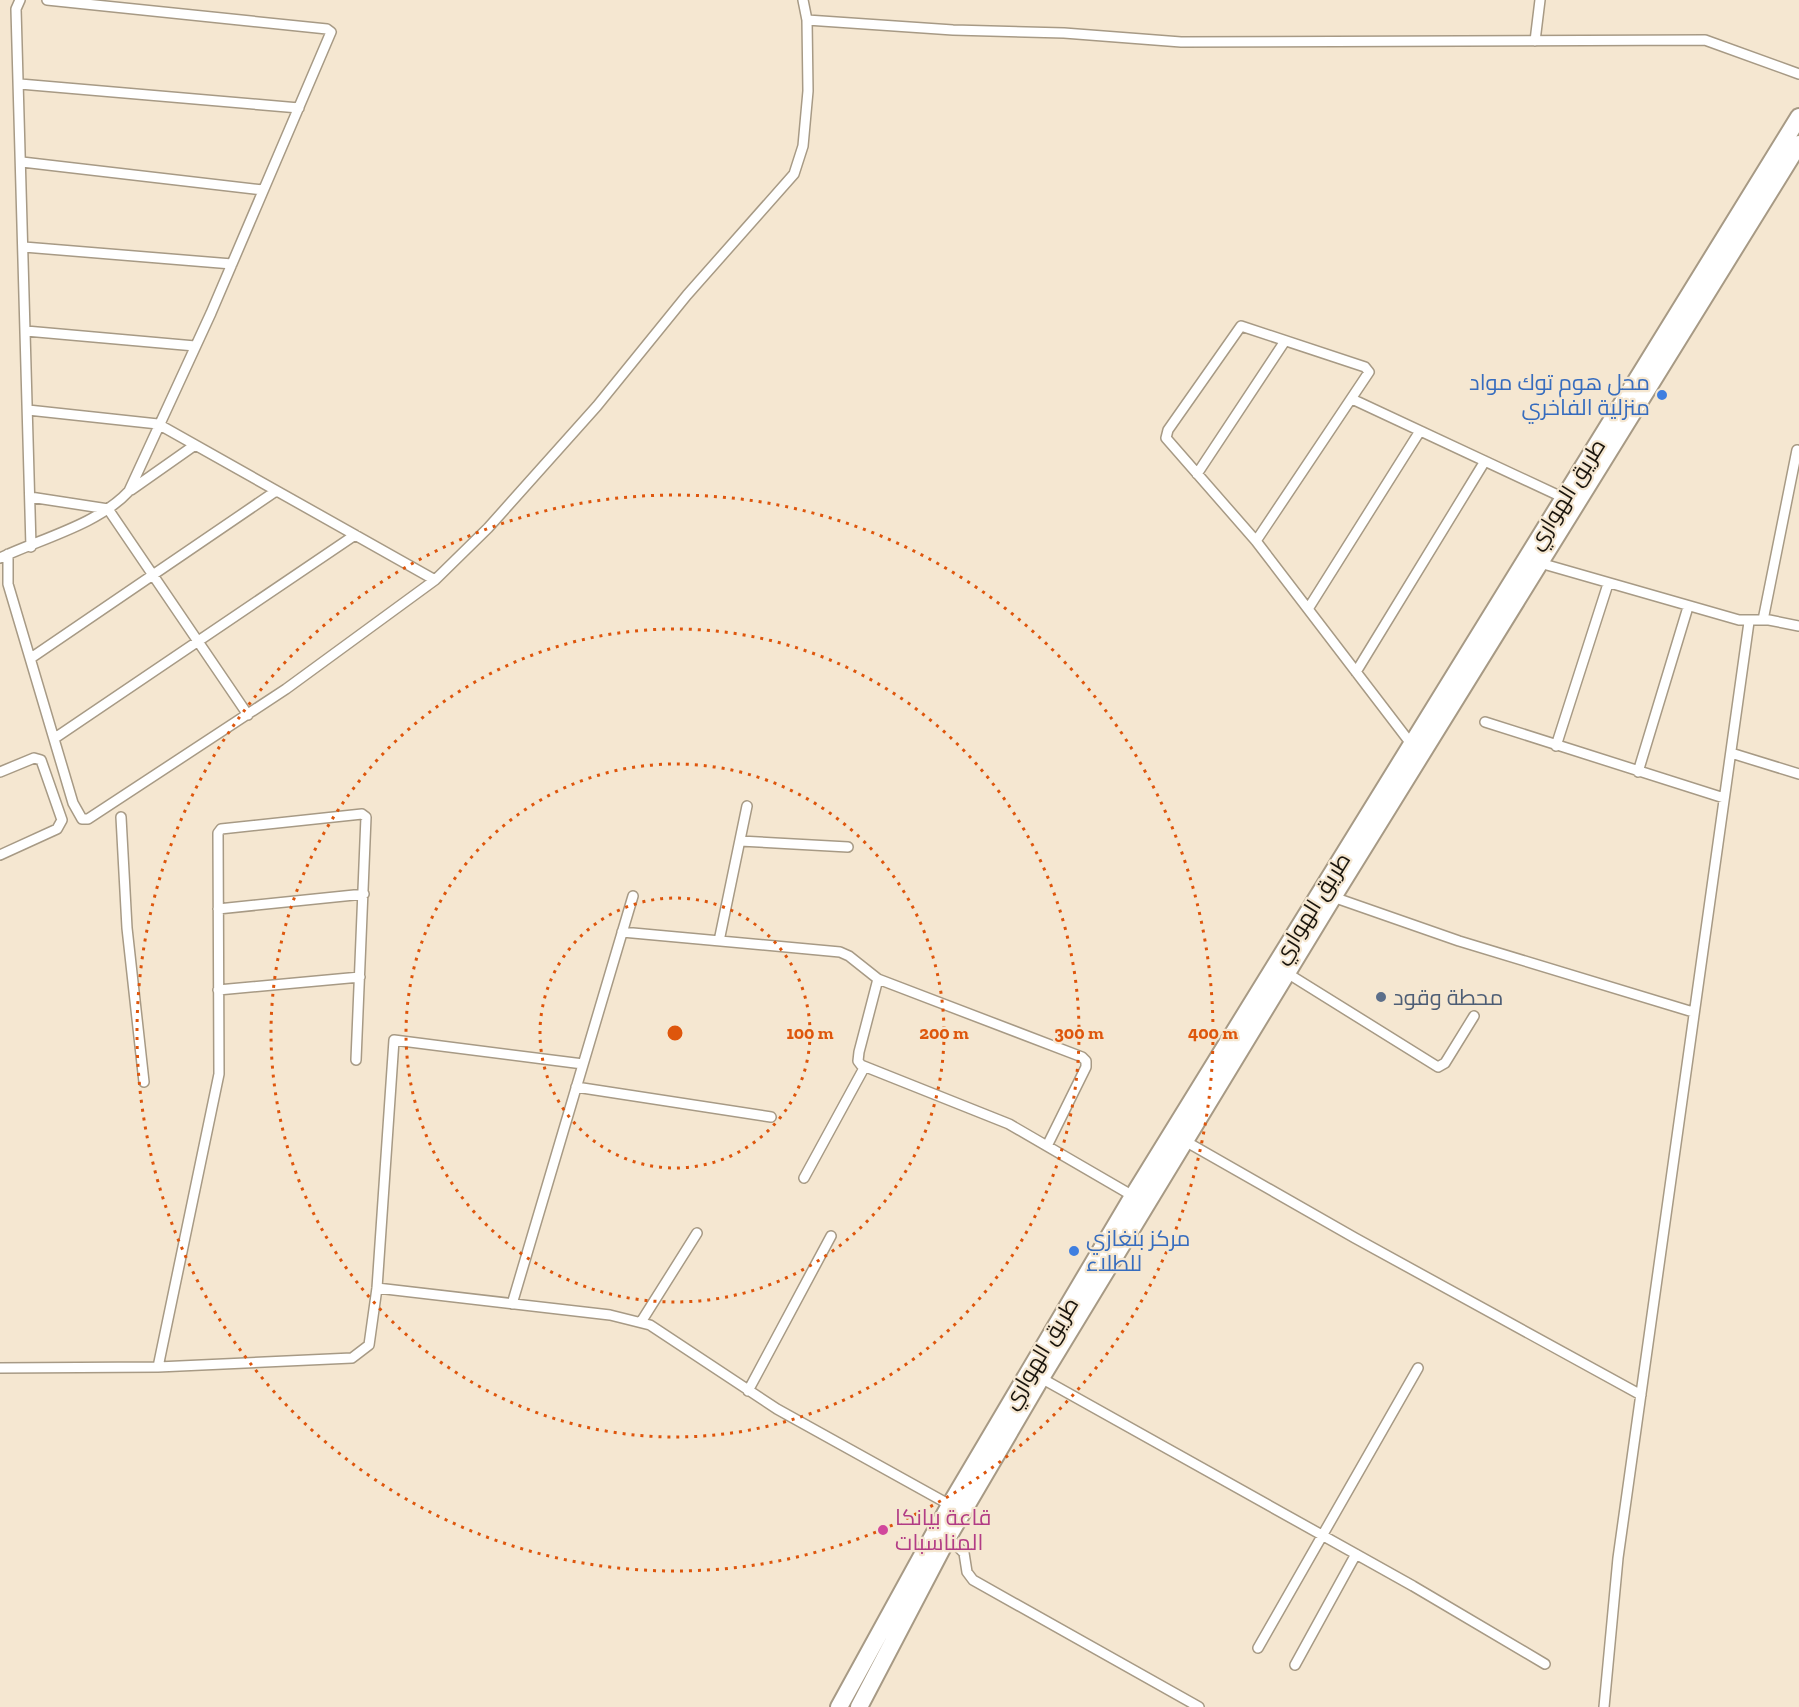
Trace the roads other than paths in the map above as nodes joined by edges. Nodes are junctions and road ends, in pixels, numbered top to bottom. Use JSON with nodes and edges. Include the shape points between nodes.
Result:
{"nodes":[{"id":1,"x":20,"y":0,"type":"edge"},
{"id":2,"x":47,"y":0,"type":"edge"},
{"id":3,"x":803,"y":0,"type":"edge"},
{"id":4,"x":1540,"y":0,"type":"edge"},
{"id":5,"x":807,"y":20,"type":"junction"},
{"id":6,"x":1536,"y":41,"type":"junction"},
{"id":7,"x":1799,"y":74,"type":"edge"},
{"id":8,"x":20,"y":84,"type":"junction"},
{"id":9,"x":299,"y":108,"type":"junction"},
{"id":10,"x":1799,"y":117,"type":"edge"},
{"id":11,"x":1799,"y":144,"type":"edge"},
{"id":12,"x":22,"y":162,"type":"junction"},
{"id":13,"x":263,"y":190,"type":"junction"},
{"id":14,"x":24,"y":247,"type":"junction"},
{"id":15,"x":232,"y":264,"type":"junction"},
{"id":16,"x":26,"y":331,"type":"junction"},
{"id":17,"x":1285,"y":342,"type":"junction"},
{"id":18,"x":195,"y":346,"type":"junction"},
{"id":19,"x":1640,"y":389,"type":"junction"},
{"id":20,"x":1352,"y":399,"type":"junction"},
{"id":21,"x":28,"y":410,"type":"junction"},
{"id":22,"x":158,"y":424,"type":"junction"},
{"id":23,"x":1420,"y":431,"type":"junction"},
{"id":24,"x":195,"y":445,"type":"junction"},
{"id":25,"x":1797,"y":450,"type":"dead end"},
{"id":26,"x":1485,"y":461,"type":"junction"},
{"id":27,"x":1197,"y":474,"type":"junction"},
{"id":28,"x":129,"y":491,"type":"junction"},
{"id":29,"x":276,"y":491,"type":"junction"},
{"id":30,"x":30,"y":497,"type":"junction"},
{"id":31,"x":1564,"y":498,"type":"junction"},
{"id":32,"x":108,"y":509,"type":"junction"},
{"id":33,"x":355,"y":535,"type":"junction"},
{"id":34,"x":1256,"y":541,"type":"junction"},
{"id":35,"x":31,"y":546,"type":"junction"},
{"id":36,"x":4,"y":556,"type":"edge"},
{"id":37,"x":1540,"y":563,"type":"junction"},
{"id":38,"x":153,"y":575,"type":"junction"},
{"id":39,"x":435,"y":580,"type":"junction"},
{"id":40,"x":1608,"y":584,"type":"junction"},
{"id":41,"x":1689,"y":607,"type":"junction"},
{"id":42,"x":1308,"y":609,"type":"junction"},
{"id":43,"x":1763,"y":620,"type":"junction"},
{"id":44,"x":1749,"y":622,"type":"junction"},
{"id":45,"x":1799,"y":626,"type":"edge"},
{"id":46,"x":198,"y":641,"type":"junction"},
{"id":47,"x":30,"y":658,"type":"junction"},
{"id":48,"x":1356,"y":672,"type":"junction"},
{"id":49,"x":248,"y":714,"type":"junction"},
{"id":50,"x":1485,"y":722,"type":"dead end"},
{"id":51,"x":55,"y":738,"type":"junction"},
{"id":52,"x":1412,"y":746,"type":"junction"},
{"id":53,"x":1556,"y":746,"type":"junction"},
{"id":54,"x":1731,"y":753,"type":"junction"},
{"id":55,"x":0,"y":772,"type":"edge"},
{"id":56,"x":1638,"y":772,"type":"junction"},
{"id":57,"x":1799,"y":774,"type":"edge"},
{"id":58,"x":1724,"y":798,"type":"junction"},
{"id":59,"x":747,"y":806,"type":"dead end"},
{"id":60,"x":121,"y":817,"type":"dead end"},
{"id":61,"x":740,"y":841,"type":"junction"},
{"id":62,"x":848,"y":847,"type":"dead end"},
{"id":63,"x":0,"y":855,"type":"edge"},
{"id":64,"x":364,"y":894,"type":"junction"},
{"id":65,"x":633,"y":896,"type":"dead end"},
{"id":66,"x":1333,"y":897,"type":"junction"},
{"id":67,"x":218,"y":909,"type":"junction"},
{"id":68,"x":622,"y":932,"type":"junction"},
{"id":69,"x":719,"y":941,"type":"junction"},
{"id":70,"x":1287,"y":973,"type":"junction"},
{"id":71,"x":360,"y":977,"type":"junction"},
{"id":72,"x":878,"y":979,"type":"junction"},
{"id":73,"x":218,"y":990,"type":"junction"},
{"id":74,"x":1693,"y":1012,"type":"junction"},
{"id":75,"x":1474,"y":1016,"type":"dead end"},
{"id":76,"x":356,"y":1060,"type":"dead end"},
{"id":77,"x":583,"y":1064,"type":"junction"},
{"id":78,"x":864,"y":1068,"type":"junction"},
{"id":79,"x":144,"y":1082,"type":"dead end"},
{"id":80,"x":576,"y":1087,"type":"junction"},
{"id":81,"x":771,"y":1117,"type":"dead end"},
{"id":82,"x":1185,"y":1141,"type":"junction"},
{"id":83,"x":1047,"y":1146,"type":"junction"},
{"id":84,"x":804,"y":1178,"type":"dead end"},
{"id":85,"x":1133,"y":1196,"type":"junction"},
{"id":86,"x":697,"y":1233,"type":"dead end"},
{"id":87,"x":831,"y":1236,"type":"dead end"},
{"id":88,"x":377,"y":1288,"type":"junction"},
{"id":89,"x":512,"y":1304,"type":"junction"},
{"id":90,"x":641,"y":1322,"type":"junction"},
{"id":91,"x":158,"y":1367,"type":"junction"},
{"id":92,"x":0,"y":1368,"type":"edge"},
{"id":93,"x":1418,"y":1368,"type":"dead end"},
{"id":94,"x":1041,"y":1378,"type":"junction"},
{"id":95,"x":748,"y":1391,"type":"junction"},
{"id":96,"x":1641,"y":1395,"type":"junction"},
{"id":97,"x":950,"y":1505,"type":"junction"},
{"id":98,"x":1321,"y":1535,"type":"junction"},
{"id":99,"x":948,"y":1537,"type":"junction"},
{"id":100,"x":1356,"y":1554,"type":"junction"},
{"id":101,"x":920,"y":1576,"type":"junction"},
{"id":102,"x":1258,"y":1648,"type":"dead end"},
{"id":103,"x":1545,"y":1664,"type":"dead end"},
{"id":104,"x":1295,"y":1665,"type":"dead end"},
{"id":105,"x":839,"y":1707,"type":"edge"},
{"id":106,"x":859,"y":1707,"type":"edge"},
{"id":107,"x":1199,"y":1707,"type":"edge"},
{"id":108,"x":1604,"y":1707,"type":"edge"}],
"edges":[{"from":1,"to":8,"type":"street","via":[[16,9]]},
{"from":2,"to":9,"type":"street","via":[[327,29],[330,39]]},
{"from":3,"to":5,"type":"street"},
{"from":4,"to":6,"type":"street"},
{"from":5,"to":6,"type":"street","via":[[1180,42]]},
{"from":5,"to":39,"type":"street","via":[[808,91],[803,146],[794,174],[687,295],[597,406],[488,528]]},
{"from":6,"to":7,"type":"street","via":[[1705,40]]},
{"from":8,"to":9,"type":"street"},
{"from":8,"to":12,"type":"street"},
{"from":9,"to":13,"type":"street"},
{"from":10,"to":19,"type":"highway","name":"طريق الهواري"},
{"from":11,"to":19,"type":"highway","name":"طريق الهواري"},
{"from":12,"to":13,"type":"street"},
{"from":12,"to":14,"type":"street"},
{"from":13,"to":15,"type":"street"},
{"from":14,"to":15,"type":"street"},
{"from":14,"to":16,"type":"street"},
{"from":15,"to":18,"type":"street"},
{"from":16,"to":18,"type":"street"},
{"from":16,"to":21,"type":"street"},
{"from":17,"to":20,"type":"street","via":[[1368,369],[1368,376]]},
{"from":17,"to":27,"type":"street"},
{"from":17,"to":27,"type":"street","via":[[1238,327],[1168,430],[1168,441]]},
{"from":18,"to":22,"type":"street"},
{"from":19,"to":31,"type":"highway","name":"طريق الهواري"},
{"from":19,"to":37,"type":"highway","name":"طريق الهواري"},
{"from":20,"to":23,"type":"street"},
{"from":20,"to":34,"type":"street"},
{"from":21,"to":22,"type":"street"},
{"from":21,"to":30,"type":"street"},
{"from":22,"to":24,"type":"street"},
{"from":22,"to":28,"type":"street"},
{"from":23,"to":26,"type":"street"},
{"from":23,"to":42,"type":"street"},
{"from":24,"to":28,"type":"street"},
{"from":24,"to":29,"type":"street"},
{"from":25,"to":43,"type":"street"},
{"from":26,"to":31,"type":"street"},
{"from":26,"to":48,"type":"street"},
{"from":27,"to":34,"type":"street"},
{"from":28,"to":32,"type":"street"},
{"from":29,"to":33,"type":"street"},
{"from":29,"to":38,"type":"street"},
{"from":30,"to":32,"type":"street"},
{"from":30,"to":35,"type":"street"},
{"from":31,"to":52,"type":"highway","name":"طريق الهواري"},
{"from":32,"to":35,"type":"street"},
{"from":32,"to":38,"type":"street"},
{"from":33,"to":39,"type":"street"},
{"from":33,"to":46,"type":"street"},
{"from":34,"to":42,"type":"street"},
{"from":35,"to":36,"type":"street"},
{"from":36,"to":47,"type":"street","via":[[8,584]]},
{"from":37,"to":40,"type":"street"},
{"from":37,"to":66,"type":"highway","name":"طريق الهواري"},
{"from":38,"to":46,"type":"street"},
{"from":38,"to":47,"type":"street"},
{"from":39,"to":49,"type":"street"},
{"from":40,"to":41,"type":"street"},
{"from":40,"to":53,"type":"street"},
{"from":41,"to":44,"type":"street"},
{"from":41,"to":56,"type":"street"},
{"from":42,"to":48,"type":"street"},
{"from":43,"to":44,"type":"street"},
{"from":43,"to":45,"type":"street"},
{"from":44,"to":54,"type":"street"},
{"from":46,"to":49,"type":"street"},
{"from":46,"to":51,"type":"street"},
{"from":47,"to":51,"type":"street"},
{"from":48,"to":52,"type":"street"},
{"from":49,"to":51,"type":"street","via":[[88,819],[78,814]]},
{"from":50,"to":53,"type":"street"},
{"from":52,"to":85,"type":"highway","name":"طريق الهواري"},
{"from":53,"to":56,"type":"street"},
{"from":54,"to":57,"type":"street"},
{"from":54,"to":58,"type":"street"},
{"from":55,"to":63,"type":"street","via":[[34,758],[41,760],[62,820],[57,829]]},
{"from":56,"to":58,"type":"street"},
{"from":58,"to":74,"type":"street"},
{"from":59,"to":61,"type":"street"},
{"from":60,"to":79,"type":"street","via":[[127,928]]},
{"from":61,"to":62,"type":"street"},
{"from":61,"to":69,"type":"street"},
{"from":64,"to":67,"type":"street"},
{"from":64,"to":67,"type":"street","via":[[368,819],[362,814],[221,830]]},
{"from":64,"to":71,"type":"street"},
{"from":65,"to":68,"type":"street"},
{"from":66,"to":70,"type":"highway","name":"طريق الهواري"},
{"from":66,"to":74,"type":"street","via":[[1459,941]]},
{"from":67,"to":73,"type":"street"},
{"from":68,"to":69,"type":"street"},
{"from":68,"to":77,"type":"street"},
{"from":69,"to":72,"type":"street","via":[[845,954]]},
{"from":70,"to":75,"type":"street","via":[[1438,1066],[1444,1063]]},
{"from":70,"to":82,"type":"highway","name":"طريق الهواري"},
{"from":71,"to":73,"type":"street"},
{"from":71,"to":76,"type":"street"},
{"from":72,"to":78,"type":"street","via":[[859,1052],[858,1061]]},
{"from":72,"to":83,"type":"street","via":[[1082,1057],[1086,1067]]},
{"from":73,"to":91,"type":"street","via":[[219,1074]]},
{"from":74,"to":96,"type":"street"},
{"from":77,"to":80,"type":"street"},
{"from":77,"to":88,"type":"street","via":[[394,1040]]},
{"from":78,"to":83,"type":"street","via":[[1009,1124]]},
{"from":78,"to":84,"type":"street"},
{"from":80,"to":81,"type":"street"},
{"from":80,"to":89,"type":"street"},
{"from":82,"to":94,"type":"highway","name":"طريق الهواري"},
{"from":82,"to":96,"type":"street"},
{"from":83,"to":85,"type":"street"},
{"from":85,"to":97,"type":"highway","name":"طريق الهواري"},
{"from":86,"to":90,"type":"street"},
{"from":87,"to":95,"type":"street"},
{"from":88,"to":89,"type":"street"},
{"from":88,"to":91,"type":"street","via":[[369,1345],[352,1358]]},
{"from":89,"to":90,"type":"street"},
{"from":90,"to":95,"type":"street"},
{"from":91,"to":92,"type":"street"},
{"from":93,"to":98,"type":"street"},
{"from":94,"to":98,"type":"street"},
{"from":94,"to":99,"type":"highway","name":"طريق الهواري"},
{"from":95,"to":97,"type":"street"},
{"from":96,"to":108,"type":"street","via":[[1618,1558]]},
{"from":97,"to":101,"type":"highway","name":"طريق الهواري"},
{"from":98,"to":100,"type":"street"},
{"from":98,"to":102,"type":"street"},
{"from":99,"to":101,"type":"highway","name":"طريق الهواري"},
{"from":99,"to":107,"type":"street","via":[[964,1553],[967,1572],[973,1580]]},
{"from":100,"to":103,"type":"street"},
{"from":100,"to":104,"type":"street"},
{"from":101,"to":105,"type":"highway","name":"طريق الهواري"},
{"from":101,"to":106,"type":"highway","name":"طريق الهواري"}]}
